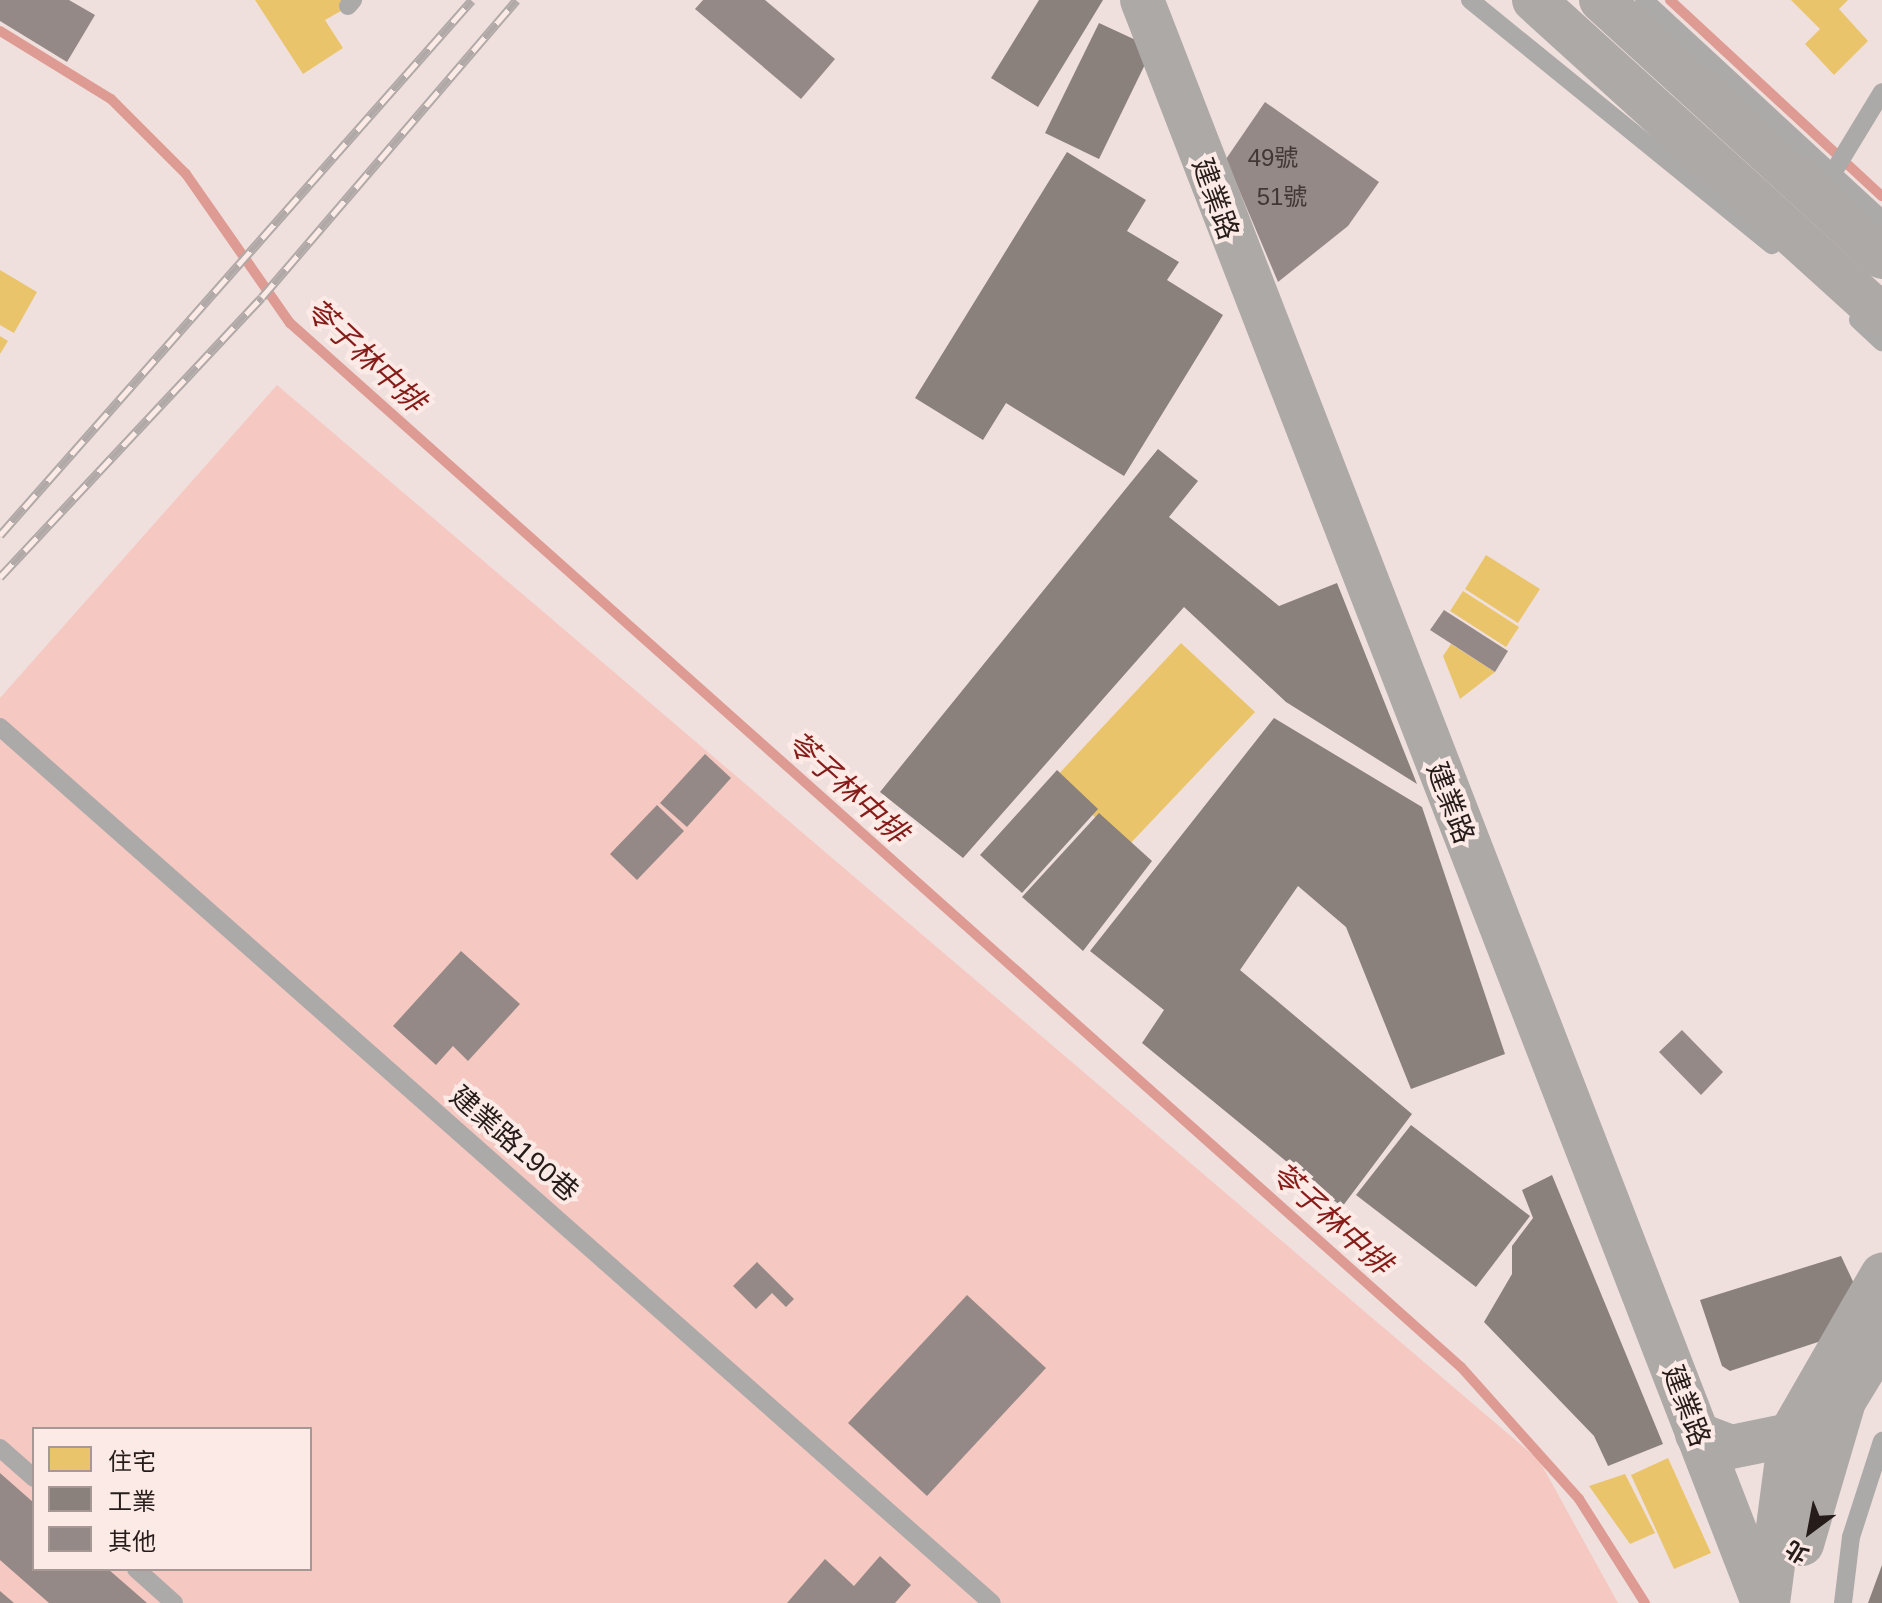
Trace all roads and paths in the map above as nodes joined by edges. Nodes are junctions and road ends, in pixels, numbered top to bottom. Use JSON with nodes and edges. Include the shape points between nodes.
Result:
{"nodes":[{"id":1,"x":1142,"y":0,"type":"edge"},
{"id":2,"x":1470,"y":0,"type":"edge"},
{"id":3,"x":1534,"y":0,"type":"edge"},
{"id":4,"x":1601,"y":0,"type":"edge"},
{"id":5,"x":1644,"y":0,"type":"edge"},
{"id":6,"x":1882,"y":92,"type":"edge"},
{"id":7,"x":1831,"y":176,"type":"junction"},
{"id":8,"x":1882,"y":220,"type":"edge"},
{"id":9,"x":1882,"y":257,"type":"edge"},
{"id":10,"x":1882,"y":315,"type":"edge"},
{"id":11,"x":1882,"y":342,"type":"edge"},
{"id":12,"x":0,"y":727,"type":"edge"},
{"id":13,"x":1882,"y":1275,"type":"edge"},
{"id":14,"x":1879,"y":1344,"type":"edge"},
{"id":15,"x":1697,"y":1434,"type":"junction"},
{"id":16,"x":1790,"y":1435,"type":"junction"},
{"id":17,"x":1882,"y":1441,"type":"edge"},
{"id":18,"x":0,"y":1448,"type":"edge"},
{"id":19,"x":32,"y":1476,"type":"edge"},
{"id":20,"x":138,"y":1571,"type":"edge"},
{"id":21,"x":174,"y":1603,"type":"edge"},
{"id":22,"x":992,"y":1603,"type":"edge"},
{"id":23,"x":1766,"y":1603,"type":"edge"},
{"id":24,"x":1798,"y":1603,"type":"edge"},
{"id":25,"x":1843,"y":1603,"type":"edge"}],
"edges":[{"from":1,"to":15,"type":"street","name":"建業路"},
{"from":2,"to":11,"type":"lane"},
{"from":3,"to":10,"type":"street"},
{"from":4,"to":9,"type":"street"},
{"from":5,"to":7,"type":"lane"},
{"from":6,"to":7,"type":"lane","via":[[1849,155]]},
{"from":7,"to":8,"type":"lane"},
{"from":12,"to":22,"type":"lane","name":"建業路190巷"},
{"from":13,"to":16,"type":"street"},
{"from":14,"to":24,"type":"street","via":[[1844,1401],[1805,1518]]},
{"from":15,"to":16,"type":"street","via":[[1731,1447]]},
{"from":15,"to":23,"type":"street","name":"建業路"},
{"from":16,"to":23,"type":"street"},
{"from":17,"to":25,"type":"lane","via":[[1851,1537]]},
{"from":18,"to":19,"type":"lane"},
{"from":20,"to":21,"type":"lane"}]}
